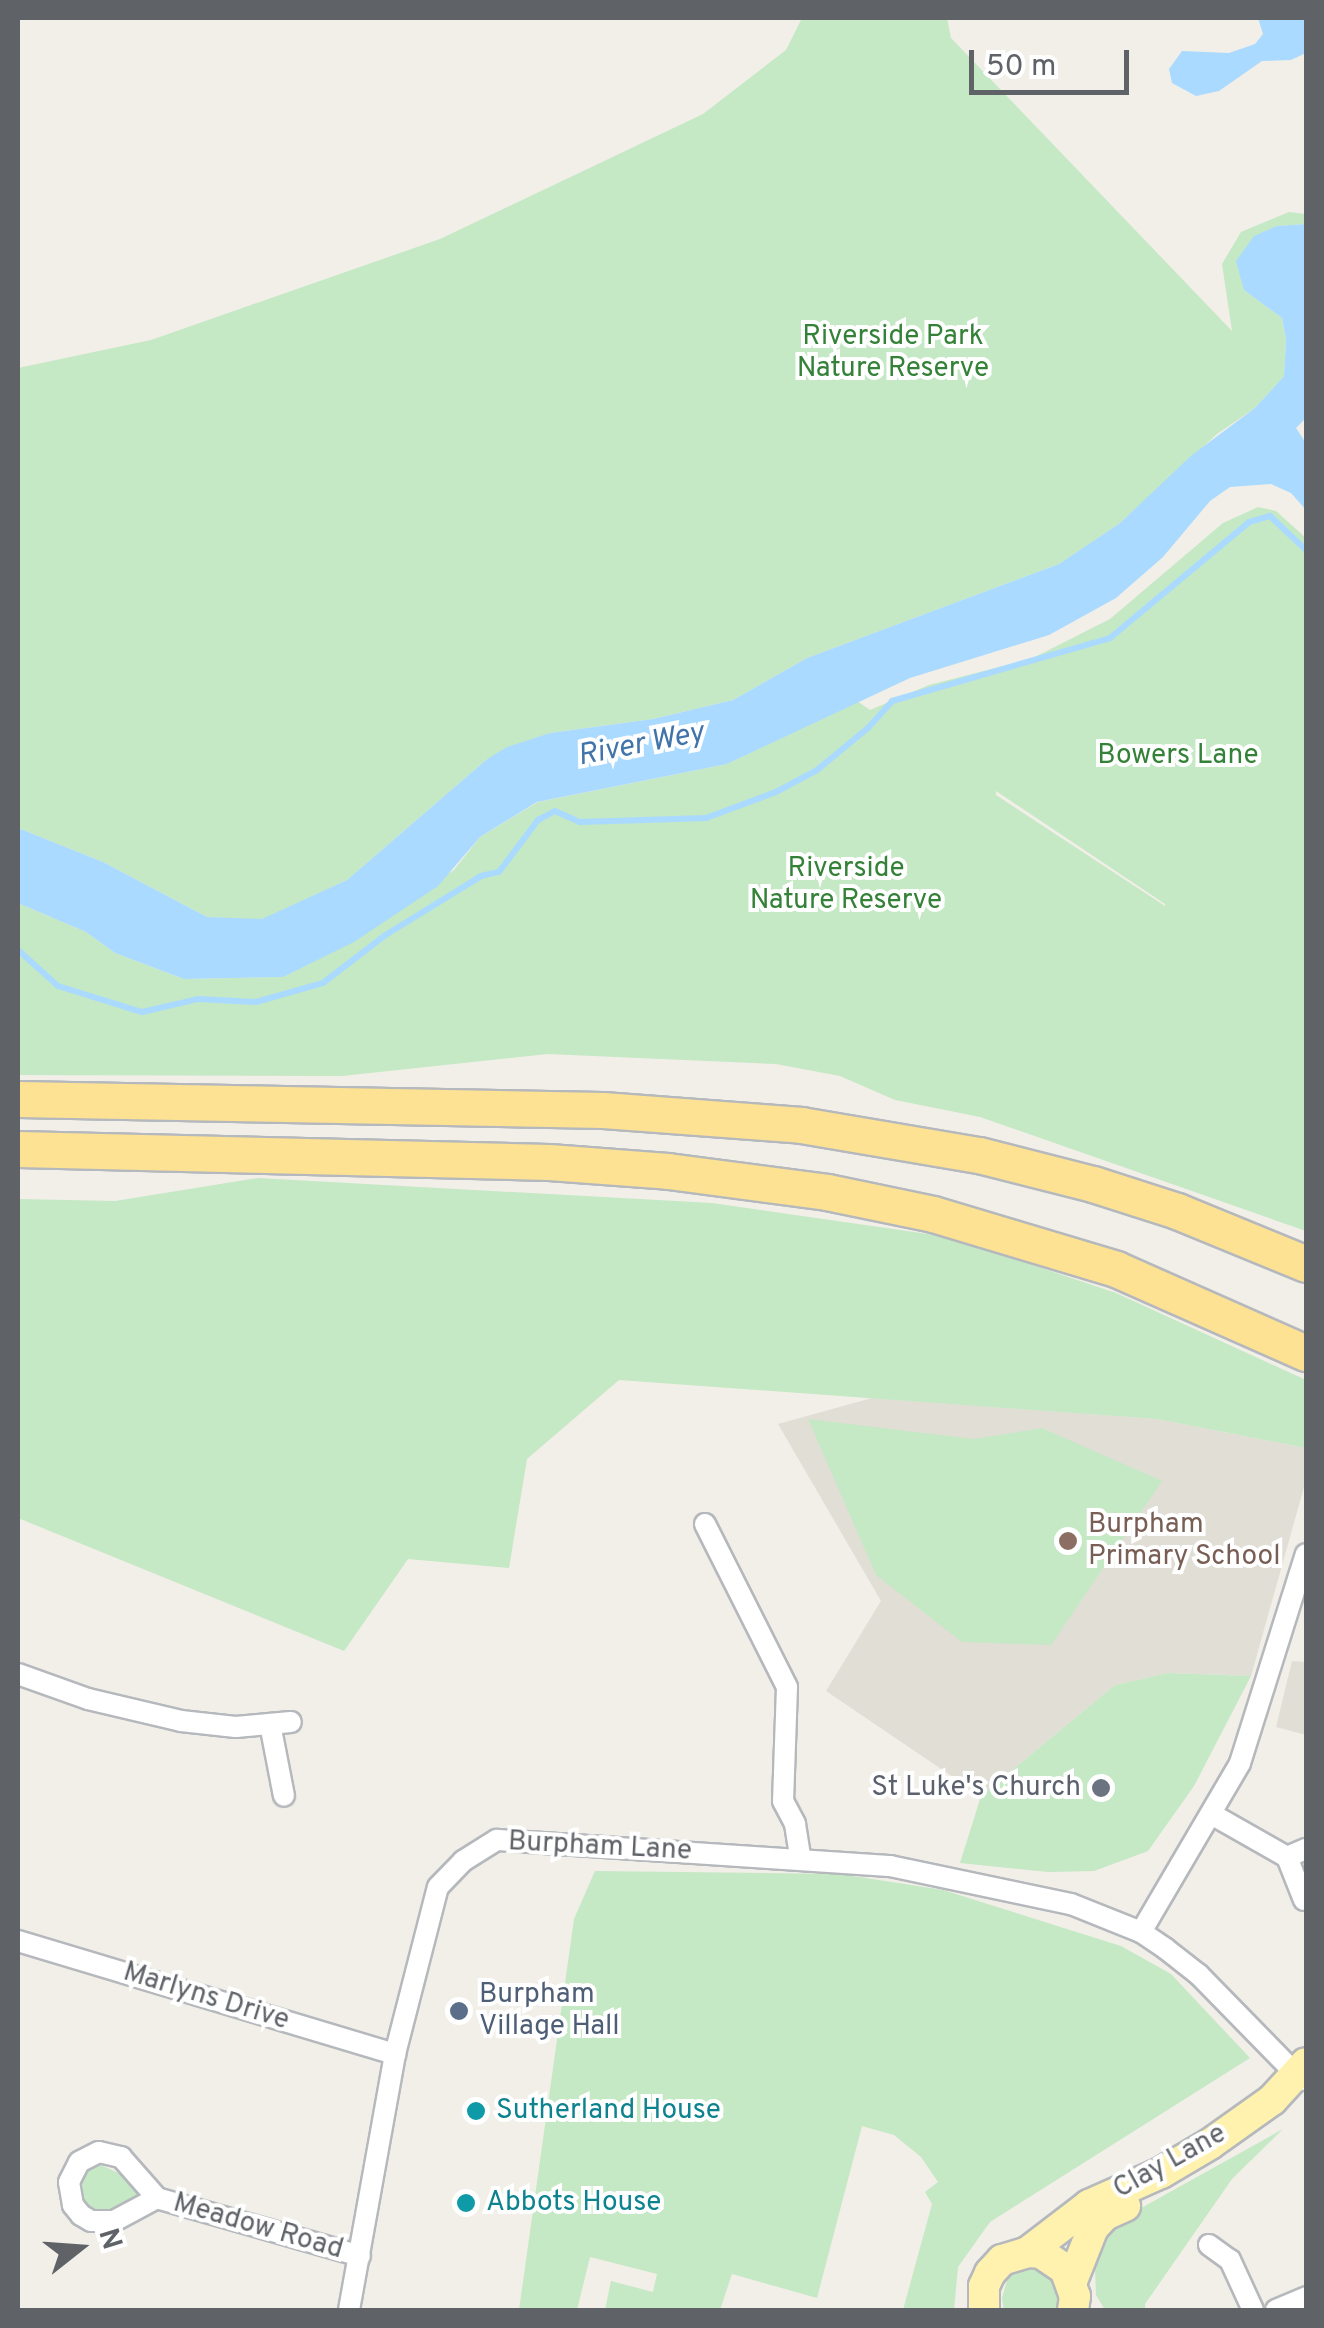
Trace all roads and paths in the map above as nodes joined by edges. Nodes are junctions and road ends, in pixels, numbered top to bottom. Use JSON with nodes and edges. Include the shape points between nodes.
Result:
{"nodes":[{"id":1,"x":18,"y":1099,"type":"edge"},
{"id":2,"x":18,"y":1149,"type":"edge"},
{"id":3,"x":1306,"y":1264,"type":"edge"},
{"id":4,"x":1306,"y":1353,"type":"edge"},
{"id":5,"x":705,"y":1524,"type":"dead end"},
{"id":6,"x":1306,"y":1554,"type":"edge"},
{"id":7,"x":18,"y":1674,"type":"edge"},
{"id":8,"x":284,"y":1796,"type":"dead end"},
{"id":9,"x":1213,"y":1815,"type":"junction"},
{"id":10,"x":1296,"y":1853,"type":"edge"},
{"id":11,"x":800,"y":1857,"type":"junction"},
{"id":12,"x":1304,"y":1900,"type":"edge"},
{"id":13,"x":1141,"y":1932,"type":"junction"},
{"id":14,"x":18,"y":1941,"type":"edge"},
{"id":15,"x":395,"y":2054,"type":"junction"},
{"id":16,"x":1304,"y":2077,"type":"edge"},
{"id":17,"x":156,"y":2198,"type":"dead end"},
{"id":18,"x":1208,"y":2245,"type":"dead end"},
{"id":19,"x":1028,"y":2252,"type":"junction"},
{"id":20,"x":360,"y":2256,"type":"junction"},
{"id":21,"x":1306,"y":2297,"type":"edge"},
{"id":22,"x":1077,"y":2299,"type":"edge"},
{"id":23,"x":350,"y":2310,"type":"edge"},
{"id":24,"x":984,"y":2310,"type":"edge"},
{"id":25,"x":1254,"y":2310,"type":"edge"},
{"id":26,"x":1276,"y":2310,"type":"edge"}],
"edges":[{"from":1,"to":3,"type":"highway","via":[[602,1110],[800,1125],[980,1155],[1093,1184]]},
{"from":2,"to":4,"type":"highway","via":[[549,1162],[808,1189],[1038,1243],[1179,1294]]},
{"from":5,"to":11,"type":"street","via":[[787,1687],[783,1801]]},
{"from":6,"to":9,"type":"street","via":[[1240,1764]]},
{"from":7,"to":8,"type":"street","via":[[181,1721],[236,1728],[280,1723]]},
{"from":9,"to":10,"type":"street"},
{"from":9,"to":13,"type":"street"},
{"from":10,"to":12,"type":"street"},
{"from":11,"to":13,"type":"street","name":"Burpham Lane","via":[[1006,1888]]},
{"from":11,"to":15,"type":"street","name":"Burpham Lane","via":[[497,1840],[438,1887]]},
{"from":13,"to":16,"type":"street","name":"Burpham Lane","via":[[1200,1975]]},
{"from":14,"to":15,"type":"street","name":"Marlyns Drive"},
{"from":15,"to":20,"type":"street","name":"Burpham Lane"},
{"from":16,"to":19,"type":"main road","name":"Clay Lane","via":[[1210,2144],[1090,2205]]},
{"from":16,"to":22,"type":"main road","name":"Clay Lane","via":[[1211,2163],[1105,2215],[1093,2228]]},
{"from":17,"to":20,"type":"street","name":"Meadow Road"},
{"from":18,"to":25,"type":"street","via":[[1230,2260]]},
{"from":19,"to":22,"type":"main road","name":"Clay Lane","via":[[1054,2259]]},
{"from":19,"to":24,"type":"main road","name":"Clay Lane","via":[[1002,2260],[990,2273]]},
{"from":20,"to":23,"type":"street","name":"Burpham Lane"},
{"from":21,"to":26,"type":"street"}]}
